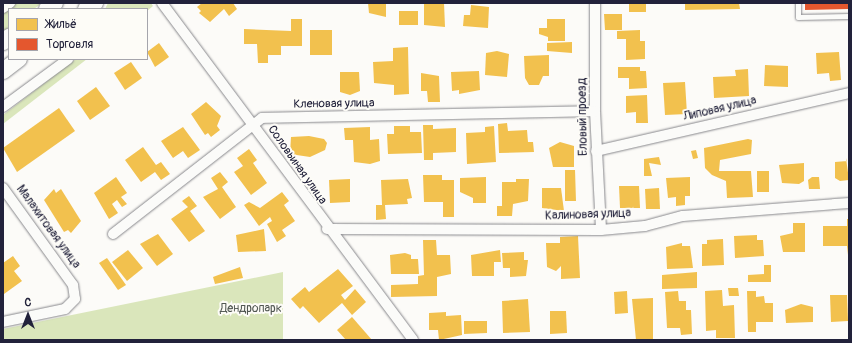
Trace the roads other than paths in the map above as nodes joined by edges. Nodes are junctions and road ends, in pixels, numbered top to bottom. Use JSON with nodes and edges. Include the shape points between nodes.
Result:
{"nodes":[{"id":1,"x":10,"y":3,"type":"edge"},
{"id":2,"x":162,"y":3,"type":"edge"},
{"id":3,"x":595,"y":3,"type":"edge"},
{"id":4,"x":798,"y":3,"type":"edge"},
{"id":5,"x":3,"y":8,"type":"edge"},
{"id":6,"x":849,"y":16,"type":"edge"},
{"id":7,"x":18,"y":60,"type":"edge"},
{"id":8,"x":67,"y":60,"type":"edge"},
{"id":9,"x":3,"y":71,"type":"edge"},
{"id":10,"x":849,"y":92,"type":"edge"},
{"id":11,"x":3,"y":107,"type":"edge"},
{"id":12,"x":595,"y":111,"type":"junction"},
{"id":13,"x":254,"y":126,"type":"junction"},
{"id":14,"x":596,"y":151,"type":"junction"},
{"id":15,"x":3,"y":188,"type":"edge"},
{"id":16,"x":849,"y":203,"type":"edge"},
{"id":17,"x":327,"y":229,"type":"junction"},
{"id":18,"x":601,"y":230,"type":"junction"},
{"id":19,"x":113,"y":234,"type":"dead end"},
{"id":20,"x":3,"y":322,"type":"edge"},
{"id":21,"x":413,"y":340,"type":"edge"}],
"edges":[{"from":1,"to":5,"type":"street"},
{"from":2,"to":13,"type":"street","name":"Соловьиная улица"},
{"from":3,"to":12,"type":"street","name":"Еловый проезд"},
{"from":4,"to":6,"type":"lane","via":[[798,17]]},
{"from":7,"to":9,"type":"main road"},
{"from":8,"to":11,"type":"street"},
{"from":10,"to":14,"type":"street","name":"Липовая улица"},
{"from":12,"to":13,"type":"street","name":"Кленовая улица","via":[[262,118]]},
{"from":12,"to":14,"type":"street","name":"Еловый проезд"},
{"from":13,"to":17,"type":"street","name":"Соловьиная улица"},
{"from":13,"to":19,"type":"street","name":"Кленовая улица"},
{"from":14,"to":18,"type":"street","name":"Еловый проезд"},
{"from":15,"to":20,"type":"street","name":"Малахитовая улица","via":[[73,285],[75,299],[65,309]]},
{"from":16,"to":18,"type":"street","name":"Калиновая улица","via":[[683,216],[646,226]]},
{"from":17,"to":18,"type":"street","name":"Калиновая улица"},
{"from":17,"to":21,"type":"street","name":"Соловьиная улица"}]}
